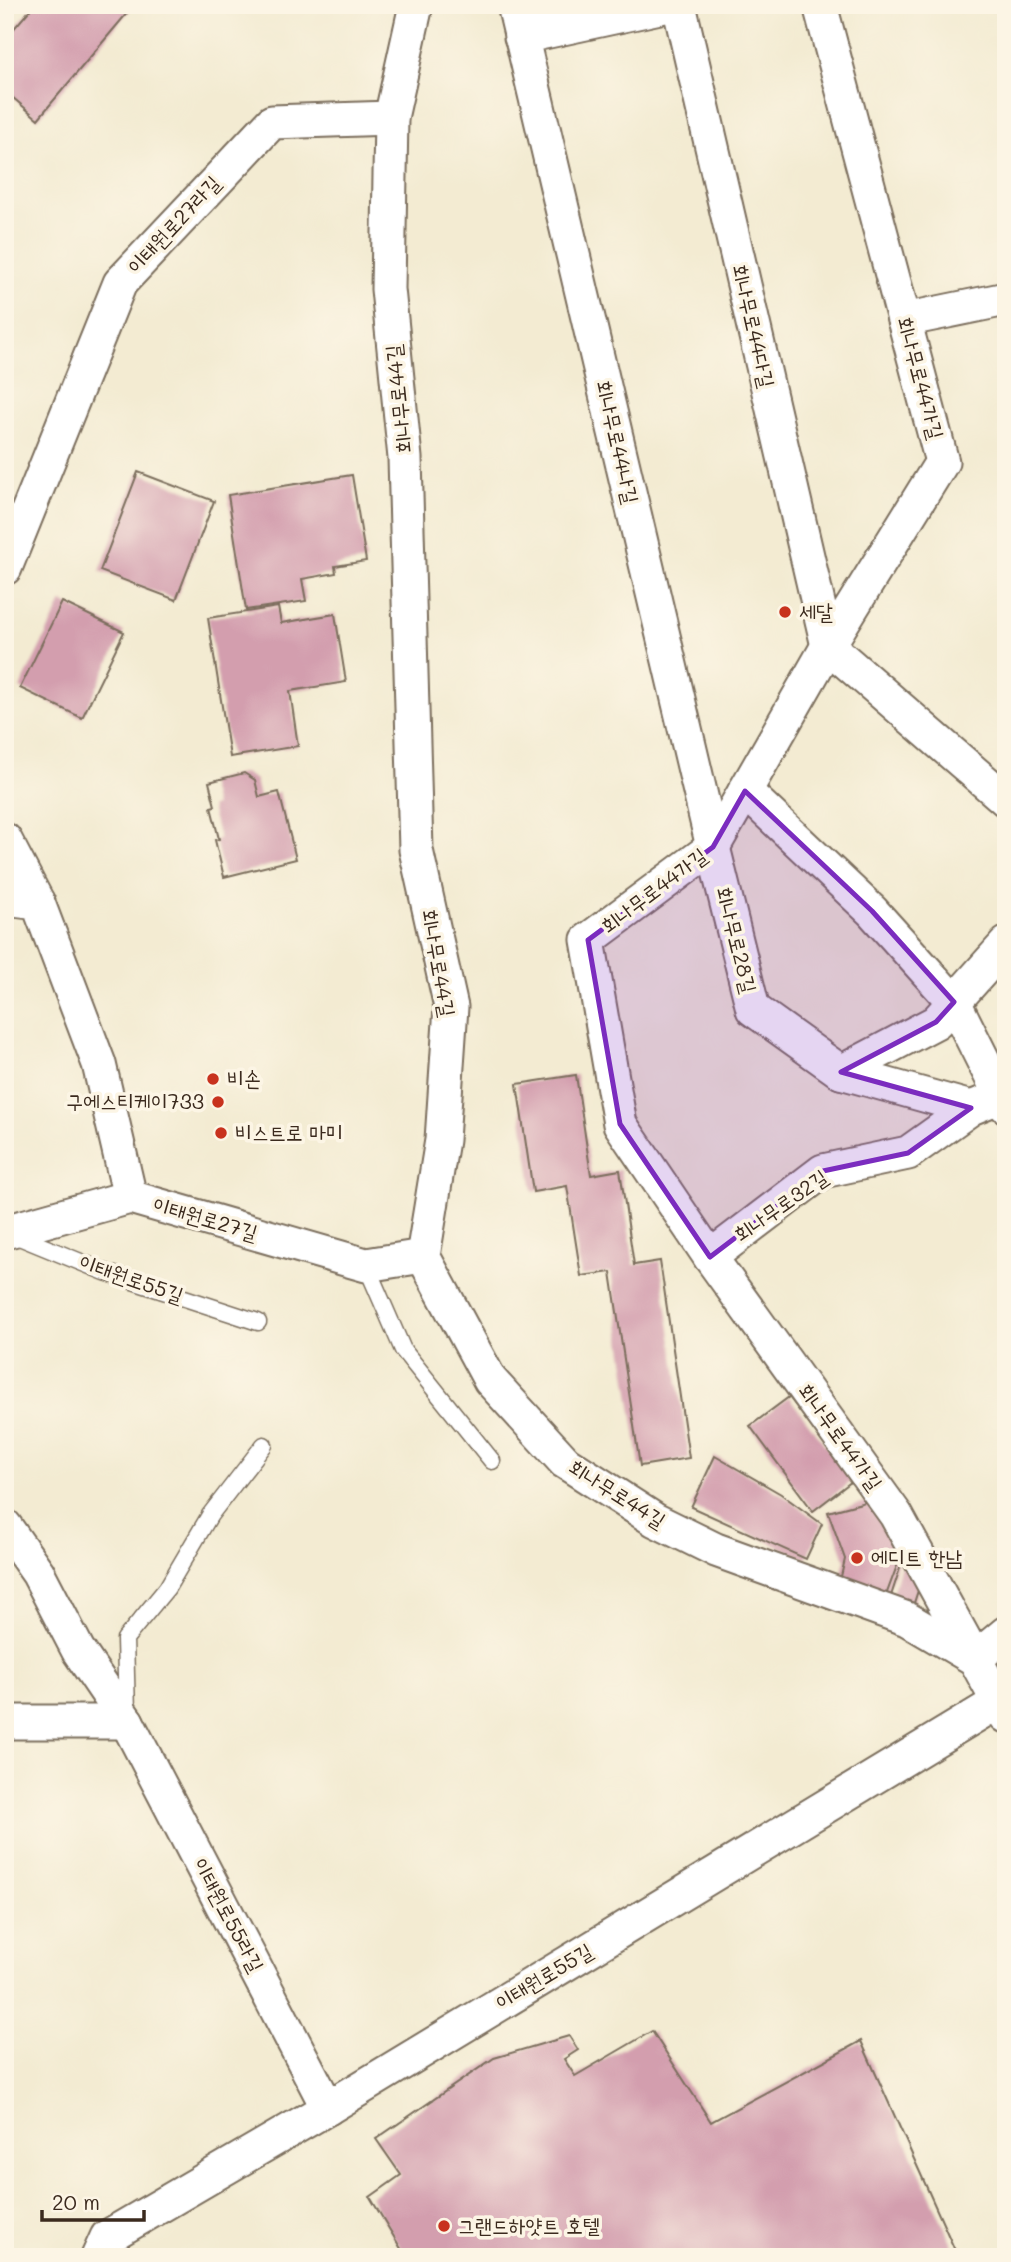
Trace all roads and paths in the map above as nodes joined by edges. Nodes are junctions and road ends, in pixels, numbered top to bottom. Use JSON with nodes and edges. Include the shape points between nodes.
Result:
{"nodes":[{"id":1,"x":416,"y":5,"type":"edge"},
{"id":2,"x":514,"y":5,"type":"edge"},
{"id":3,"x":669,"y":5,"type":"edge"},
{"id":4,"x":680,"y":5,"type":"edge"},
{"id":5,"x":820,"y":5,"type":"edge"},
{"id":6,"x":521,"y":37,"type":"junction"},
{"id":7,"x":391,"y":118,"type":"junction"},
{"id":8,"x":1006,"y":299,"type":"edge"},
{"id":9,"x":904,"y":320,"type":"junction"},
{"id":10,"x":5,"y":568,"type":"edge"},
{"id":11,"x":828,"y":646,"type":"junction"},
{"id":12,"x":745,"y":791,"type":"junction"},
{"id":13,"x":1006,"y":800,"type":"edge"},
{"id":14,"x":5,"y":839,"type":"edge"},
{"id":15,"x":713,"y":847,"type":"junction"},
{"id":16,"x":5,"y":899,"type":"edge"},
{"id":17,"x":38,"y":903,"type":"junction"},
{"id":18,"x":1006,"y":944,"type":"edge"},
{"id":19,"x":954,"y":1002,"type":"junction"},
{"id":20,"x":841,"y":1072,"type":"junction"},
{"id":21,"x":995,"y":1101,"type":"edge"},
{"id":22,"x":130,"y":1197,"type":"junction"},
{"id":23,"x":6,"y":1232,"type":"edge"},
{"id":24,"x":423,"y":1256,"type":"junction"},
{"id":25,"x":710,"y":1257,"type":"junction"},
{"id":26,"x":366,"y":1265,"type":"junction"},
{"id":27,"x":258,"y":1322,"type":"dead end"},
{"id":28,"x":264,"y":1445,"type":"dead end"},
{"id":29,"x":492,"y":1461,"type":"dead end"},
{"id":30,"x":5,"y":1526,"type":"edge"},
{"id":31,"x":1006,"y":1633,"type":"edge"},
{"id":32,"x":975,"y":1659,"type":"junction"},
{"id":33,"x":1002,"y":1709,"type":"edge"},
{"id":34,"x":5,"y":1722,"type":"edge"},
{"id":35,"x":127,"y":1722,"type":"junction"},
{"id":36,"x":328,"y":2108,"type":"junction"},
{"id":37,"x":98,"y":2257,"type":"edge"}],
"edges":[{"from":1,"to":7,"type":"street","name":"회나무로44길"},
{"from":2,"to":6,"type":"street","name":"회나무로44나길"},
{"from":3,"to":6,"type":"street"},
{"from":4,"to":11,"type":"street","name":"회나무로44다길"},
{"from":5,"to":9,"type":"street","name":"회나무로44가길"},
{"from":6,"to":15,"type":"street","name":"회나무로44나길"},
{"from":7,"to":10,"type":"street","name":"이태원로27라길","via":[[272,122],[120,283]]},
{"from":7,"to":24,"type":"street","name":"회나무로44길","via":[[388,289],[405,458],[416,850],[451,1007],[442,1140]]},
{"from":8,"to":9,"type":"street"},
{"from":9,"to":11,"type":"street","name":"회나무로44가길","via":[[943,462]]},
{"from":11,"to":12,"type":"street","name":"회나무로44가길"},
{"from":11,"to":13,"type":"street"},
{"from":12,"to":15,"type":"street","name":"회나무로44가길"},
{"from":12,"to":19,"type":"street","via":[[872,911]]},
{"from":14,"to":17,"type":"street"},
{"from":15,"to":20,"type":"street","name":"회나무로28길","via":[[754,1009]]},
{"from":15,"to":25,"type":"street","name":"회나무로44가길","via":[[588,940],[620,1124]]},
{"from":16,"to":17,"type":"street"},
{"from":17,"to":22,"type":"street","name":"이태원로27길","via":[[99,1064]]},
{"from":18,"to":19,"type":"street"},
{"from":19,"to":20,"type":"street","via":[[936,1023]]},
{"from":19,"to":21,"type":"street"},
{"from":20,"to":21,"type":"street","name":"회나무로28길"},
{"from":21,"to":25,"type":"street","name":"회나무로32길","via":[[908,1153],[823,1171]]},
{"from":22,"to":23,"type":"street","name":"이태원로55길"},
{"from":22,"to":26,"type":"street","name":"이태원로27길"},
{"from":23,"to":27,"type":"lane","name":"이태원로55길","via":[[105,1272]]},
{"from":24,"to":26,"type":"street","name":"이태원로27길"},
{"from":24,"to":32,"type":"street","name":"회나무로44길","via":[[490,1380],[565,1462],[655,1520],[716,1550],[906,1619]]},
{"from":25,"to":32,"type":"street","name":"회나무로44가길","via":[[896,1515]]},
{"from":26,"to":29,"type":"lane","via":[[403,1350]]},
{"from":28,"to":35,"type":"lane","name":"이태원로55라길","via":[[210,1515],[166,1588],[125,1639]]},
{"from":30,"to":35,"type":"street","via":[[38,1573],[78,1650]]},
{"from":31,"to":32,"type":"street"},
{"from":32,"to":33,"type":"street"},
{"from":33,"to":36,"type":"street","name":"이태원로55길"},
{"from":34,"to":35,"type":"street"},
{"from":35,"to":36,"type":"street","name":"이태원로55라길"},
{"from":36,"to":37,"type":"street","name":"이태원로55길","via":[[107,2237]]}]}
